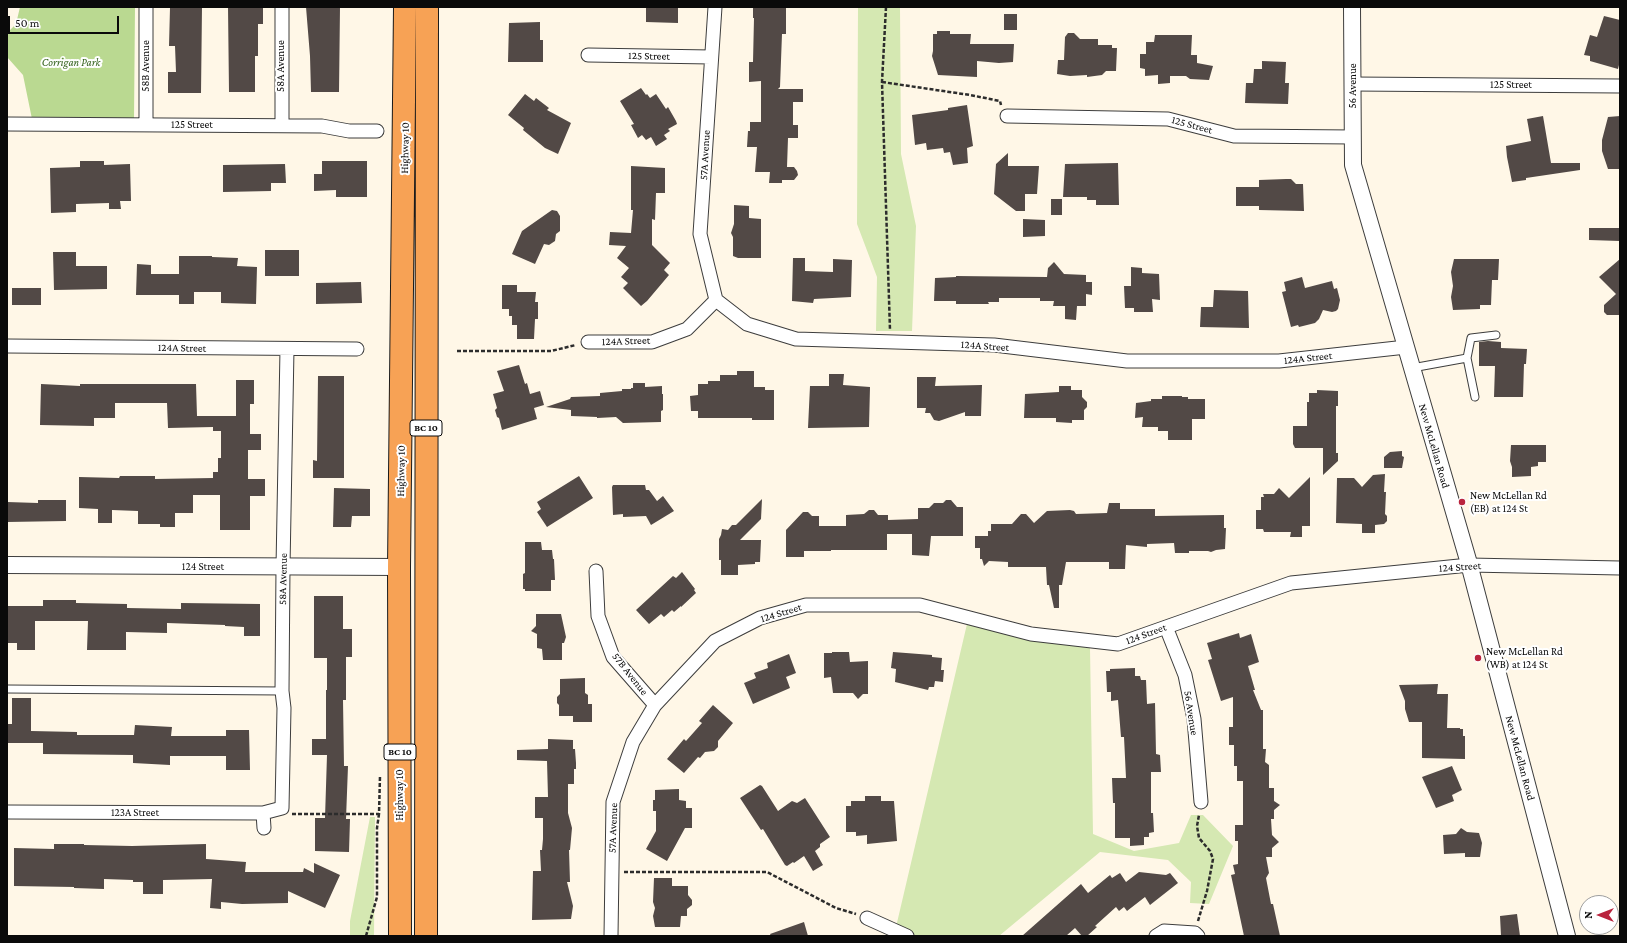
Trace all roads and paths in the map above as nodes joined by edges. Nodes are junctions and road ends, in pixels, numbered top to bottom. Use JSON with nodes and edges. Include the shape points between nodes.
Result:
{"nodes":[{"id":1,"x":146,"y":7,"type":"edge"},
{"id":2,"x":282,"y":7,"type":"edge"},
{"id":3,"x":406,"y":7,"type":"edge"},
{"id":4,"x":427,"y":7,"type":"edge"},
{"id":5,"x":715,"y":7,"type":"edge"},
{"id":6,"x":886,"y":7,"type":"edge"},
{"id":7,"x":1352,"y":7,"type":"edge"},
{"id":8,"x":588,"y":55,"type":"dead end"},
{"id":9,"x":711,"y":57,"type":"junction"},
{"id":10,"x":882,"y":82,"type":"junction"},
{"id":11,"x":1353,"y":84,"type":"junction"},
{"id":12,"x":1620,"y":86,"type":"edge"},
{"id":13,"x":1007,"y":116,"type":"joint"},
{"id":14,"x":7,"y":124,"type":"edge"},
{"id":15,"x":146,"y":125,"type":"junction"},
{"id":16,"x":282,"y":125,"type":"junction"},
{"id":17,"x":377,"y":131,"type":"dead end"},
{"id":18,"x":1353,"y":137,"type":"junction"},
{"id":19,"x":1353,"y":166,"type":"joint"},
{"id":20,"x":716,"y":300,"type":"junction"},
{"id":21,"x":1496,"y":335,"type":"dead end"},
{"id":22,"x":588,"y":342,"type":"joint"},
{"id":23,"x":890,"y":342,"type":"junction"},
{"id":24,"x":7,"y":346,"type":"edge"},
{"id":25,"x":1406,"y":347,"type":"junction"},
{"id":26,"x":287,"y":349,"type":"junction"},
{"id":27,"x":357,"y":349,"type":"dead end"},
{"id":28,"x":457,"y":351,"type":"dead end"},
{"id":29,"x":1466,"y":358,"type":"junction"},
{"id":30,"x":1411,"y":368,"type":"junction"},
{"id":31,"x":1475,"y":397,"type":"dead end"},
{"id":32,"x":7,"y":565,"type":"edge"},
{"id":33,"x":1469,"y":565,"type":"junction"},
{"id":34,"x":399,"y":567,"type":"junction"},
{"id":35,"x":283,"y":568,"type":"junction"},
{"id":36,"x":1620,"y":568,"type":"edge"},
{"id":37,"x":596,"y":571,"type":"dead end"},
{"id":38,"x":1166,"y":627,"type":"junction"},
{"id":39,"x":7,"y":689,"type":"edge"},
{"id":40,"x":282,"y":691,"type":"junction"},
{"id":41,"x":655,"y":705,"type":"junction"},
{"id":42,"x":380,"y":775,"type":"dead end"},
{"id":43,"x":1201,"y":802,"type":"joint"},
{"id":44,"x":282,"y":808,"type":"junction"},
{"id":45,"x":7,"y":812,"type":"edge"},
{"id":46,"x":263,"y":813,"type":"junction"},
{"id":47,"x":379,"y":814,"type":"junction"},
{"id":48,"x":264,"y":828,"type":"dead end"},
{"id":49,"x":427,"y":850,"type":"junction"},
{"id":50,"x":612,"y":872,"type":"junction"},
{"id":51,"x":867,"y":918,"type":"joint"},
{"id":52,"x":1196,"y":934,"type":"edge"},
{"id":53,"x":366,"y":936,"type":"edge"},
{"id":54,"x":400,"y":936,"type":"edge"},
{"id":55,"x":426,"y":936,"type":"edge"},
{"id":56,"x":611,"y":936,"type":"edge"},
{"id":57,"x":907,"y":936,"type":"edge"},
{"id":58,"x":1156,"y":936,"type":"edge"},
{"id":59,"x":1567,"y":936,"type":"edge"}],
"edges":[{"from":1,"to":15,"type":"street","name":"58B Avenue"},
{"from":2,"to":16,"type":"street","name":"58A Avenue"},
{"from":3,"to":34,"type":"highway","name":"Highway 10","number":"BC 10"},
{"from":4,"to":49,"type":"highway","name":"Highway 10","number":"BC 10"},
{"from":5,"to":9,"type":"street","name":"57A Avenue"},
{"from":6,"to":10,"type":"path"},
{"from":7,"to":11,"type":"street","name":"56 Avenue"},
{"from":8,"to":9,"type":"street","name":"125 Street"},
{"from":9,"to":20,"type":"street","name":"57A Avenue","via":[[700,234]]},
{"from":10,"to":13,"type":"path","via":[[1000,101]]},
{"from":10,"to":23,"type":"path"},
{"from":11,"to":12,"type":"street","name":"125 Street"},
{"from":11,"to":18,"type":"street","name":"56 Avenue"},
{"from":13,"to":18,"type":"street","name":"125 Street","via":[[1168,119],[1234,136]]},
{"from":14,"to":15,"type":"street","name":"125 Street"},
{"from":15,"to":16,"type":"street","name":"125 Street"},
{"from":16,"to":17,"type":"street","name":"125 Street"},
{"from":18,"to":19,"type":"street","name":"56 Avenue"},
{"from":19,"to":25,"type":"street","name":"New McLellan Road"},
{"from":20,"to":22,"type":"street","name":"124A Street","via":[[687,329],[652,342]]},
{"from":20,"to":23,"type":"street","name":"124A Street","via":[[747,324],[796,339]]},
{"from":21,"to":29,"type":"lane","via":[[1471,338]]},
{"from":22,"to":28,"type":"path","via":[[551,351]]},
{"from":23,"to":25,"type":"street","name":"124A Street","via":[[994,345],[1127,361],[1279,361]]},
{"from":24,"to":26,"type":"street","name":"124A Street"},
{"from":25,"to":30,"type":"street","name":"New McLellan Road"},
{"from":26,"to":27,"type":"street","name":"124A Street"},
{"from":26,"to":35,"type":"street","name":"58A Avenue"},
{"from":29,"to":30,"type":"lane"},
{"from":29,"to":31,"type":"lane"},
{"from":30,"to":33,"type":"street","name":"New McLellan Road"},
{"from":32,"to":35,"type":"street","name":"124 Street"},
{"from":33,"to":36,"type":"street","name":"124 Street"},
{"from":33,"to":38,"type":"street","name":"124 Street","via":[[1291,582]]},
{"from":33,"to":59,"type":"street","name":"New McLellan Road"},
{"from":34,"to":35,"type":"street","name":"124 Street"},
{"from":34,"to":49,"type":"highway","via":[[411,584],[414,594],[414,828]]},
{"from":34,"to":54,"type":"highway","name":"Highway 10","number":"BC 10"},
{"from":35,"to":40,"type":"street","name":"58A Avenue"},
{"from":37,"to":41,"type":"street","name":"57B Avenue","via":[[598,616],[613,657]]},
{"from":38,"to":41,"type":"street","name":"124 Street","via":[[1118,644],[1031,634],[920,604],[806,605],[760,618],[715,641]]},
{"from":38,"to":43,"type":"street","name":"56 Avenue","via":[[1185,675],[1194,719]]},
{"from":39,"to":40,"type":"lane"},
{"from":40,"to":44,"type":"street","name":"58A Avenue"},
{"from":41,"to":50,"type":"street","name":"57A Avenue","via":[[633,742],[613,802]]},
{"from":42,"to":47,"type":"path"},
{"from":43,"to":52,"type":"path","via":[[1197,832],[1213,859]]},
{"from":44,"to":46,"type":"street","name":"123A Street"},
{"from":44,"to":47,"type":"path","via":[[290,814]]},
{"from":45,"to":46,"type":"street","name":"123A Street"},
{"from":46,"to":48,"type":"street"},
{"from":47,"to":53,"type":"path","via":[[377,897]]},
{"from":49,"to":55,"type":"highway","name":"Highway 10","number":"BC 10"},
{"from":50,"to":51,"type":"path","via":[[767,872],[836,908]]},
{"from":50,"to":56,"type":"street","name":"57A Avenue"},
{"from":51,"to":57,"type":"street"},
{"from":52,"to":58,"type":"street","via":[[1164,931]]}]}
